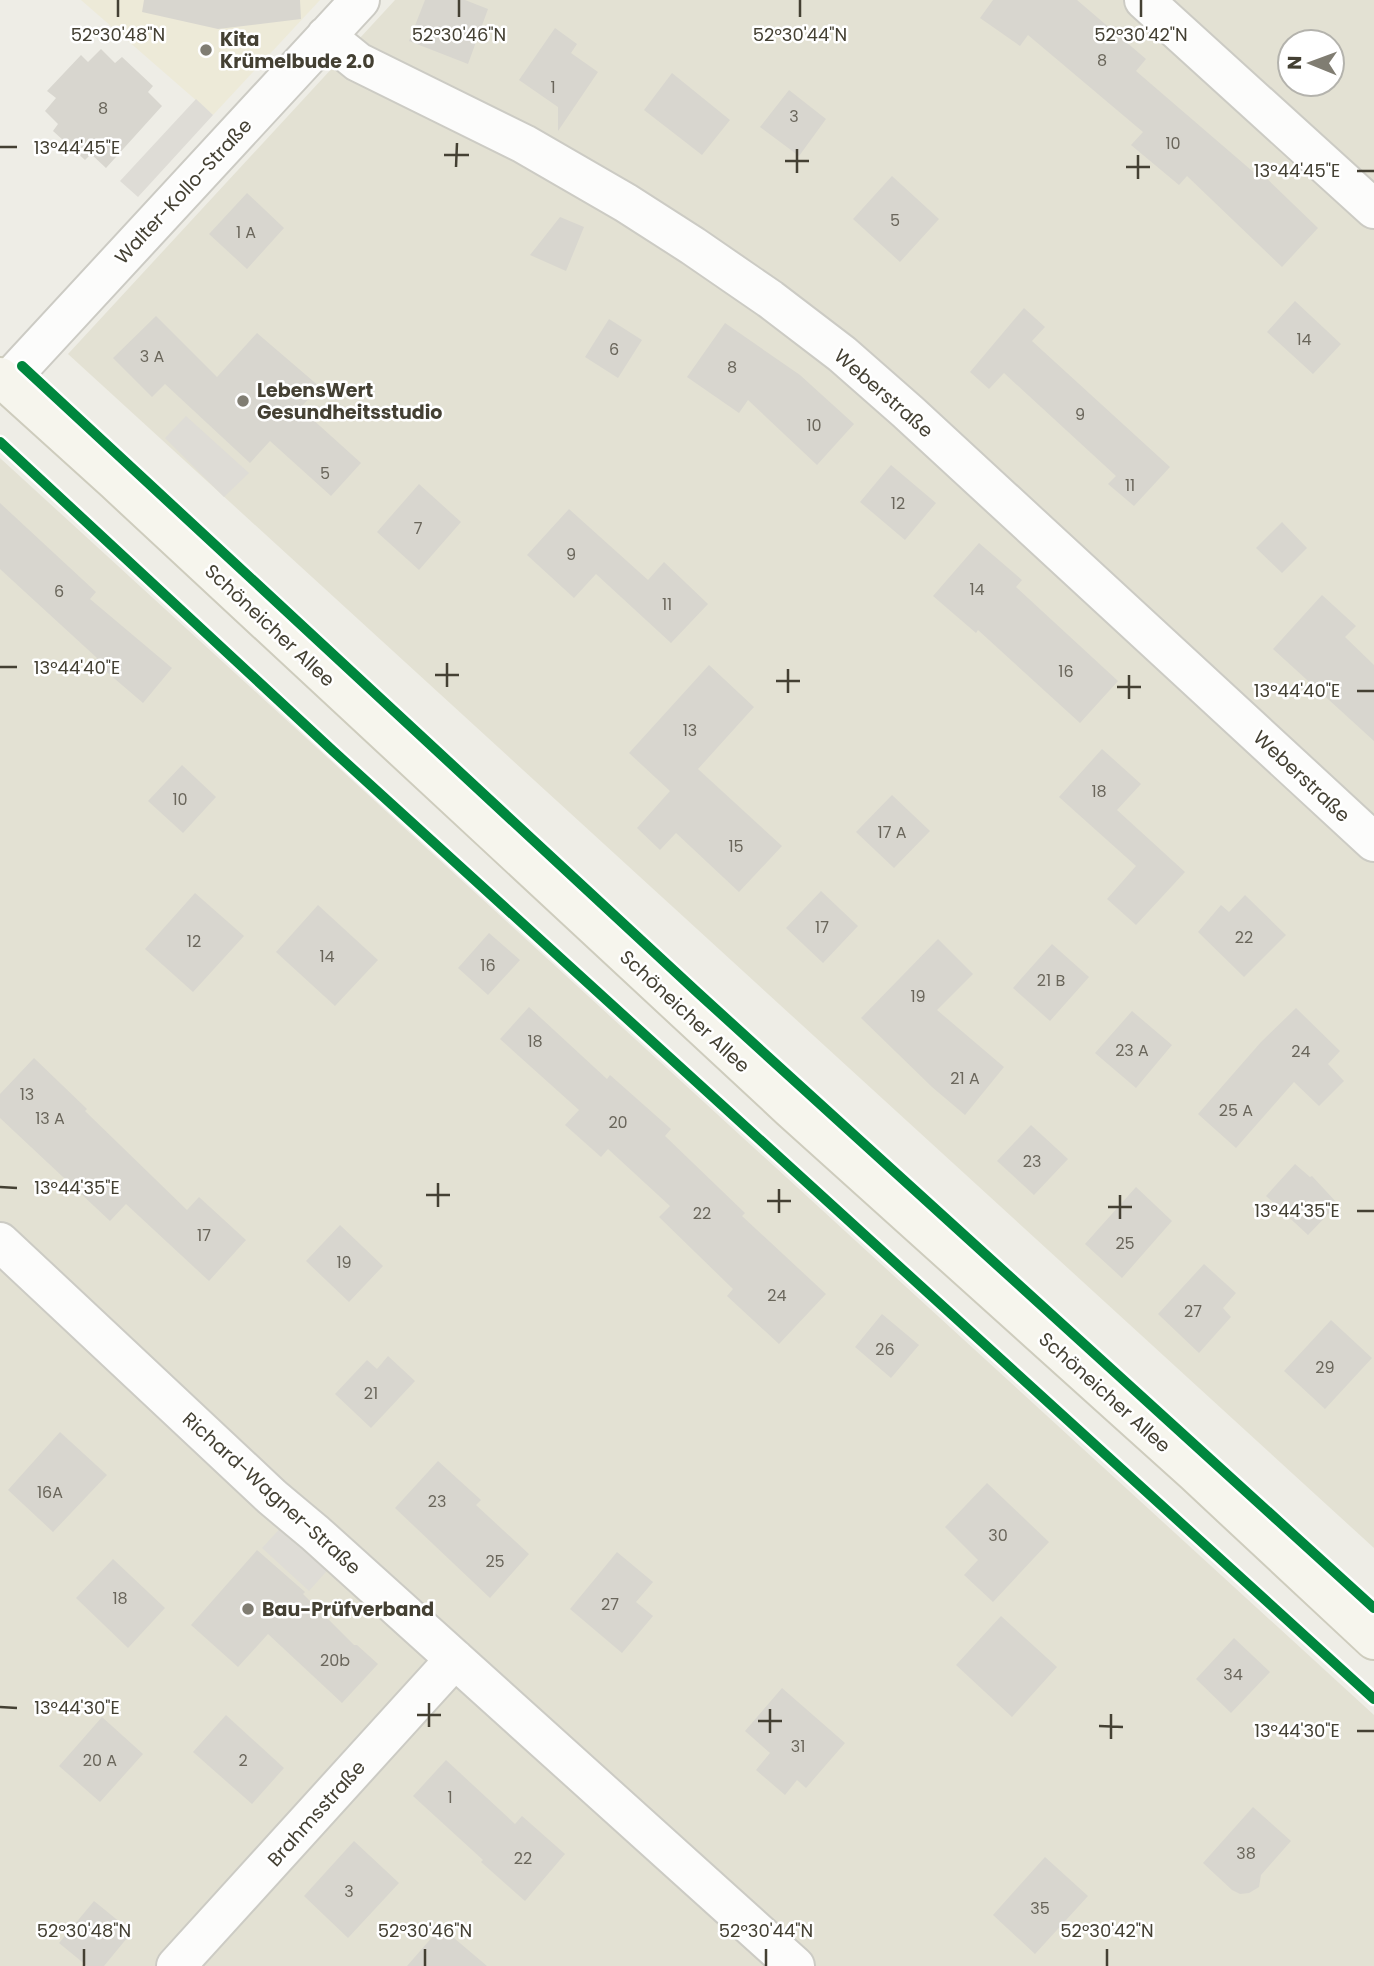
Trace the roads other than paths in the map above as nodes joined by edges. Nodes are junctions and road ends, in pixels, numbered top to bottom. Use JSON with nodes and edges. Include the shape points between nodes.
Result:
{"nodes":[{"id":1,"x":360,"y":0,"type":"edge"},
{"id":2,"x":1144,"y":0,"type":"edge"},
{"id":3,"x":326,"y":36,"type":"junction"},
{"id":4,"x":1374,"y":209,"type":"edge"},
{"id":5,"x":3,"y":380,"type":"edge"},
{"id":6,"x":1374,"y":842,"type":"edge"},
{"id":7,"x":0,"y":1242,"type":"edge"},
{"id":8,"x":1374,"y":1640,"type":"edge"},
{"id":9,"x":455,"y":1659,"type":"junction"},
{"id":10,"x":176,"y":1966,"type":"edge"},
{"id":11,"x":795,"y":1966,"type":"edge"}],
"edges":[{"from":1,"to":3,"type":"street","name":"Walter-Kollo-Straße"},
{"from":2,"to":4,"type":"street"},
{"from":3,"to":5,"type":"street","name":"Walter-Kollo-Straße"},
{"from":3,"to":6,"type":"street","name":"Weberstraße","via":[[358,62],[524,144],[626,204],[693,246],[842,354]]},
{"from":5,"to":8,"type":"street","name":"Schöneicher Allee","via":[[791,1109]]},
{"from":7,"to":9,"type":"street","name":"Richard-Wagner-Straße","via":[[272,1497]]},
{"from":9,"to":10,"type":"street","name":"Brahmsstraße"},
{"from":9,"to":11,"type":"street","name":"Richard-Wagner-Straße"}]}
